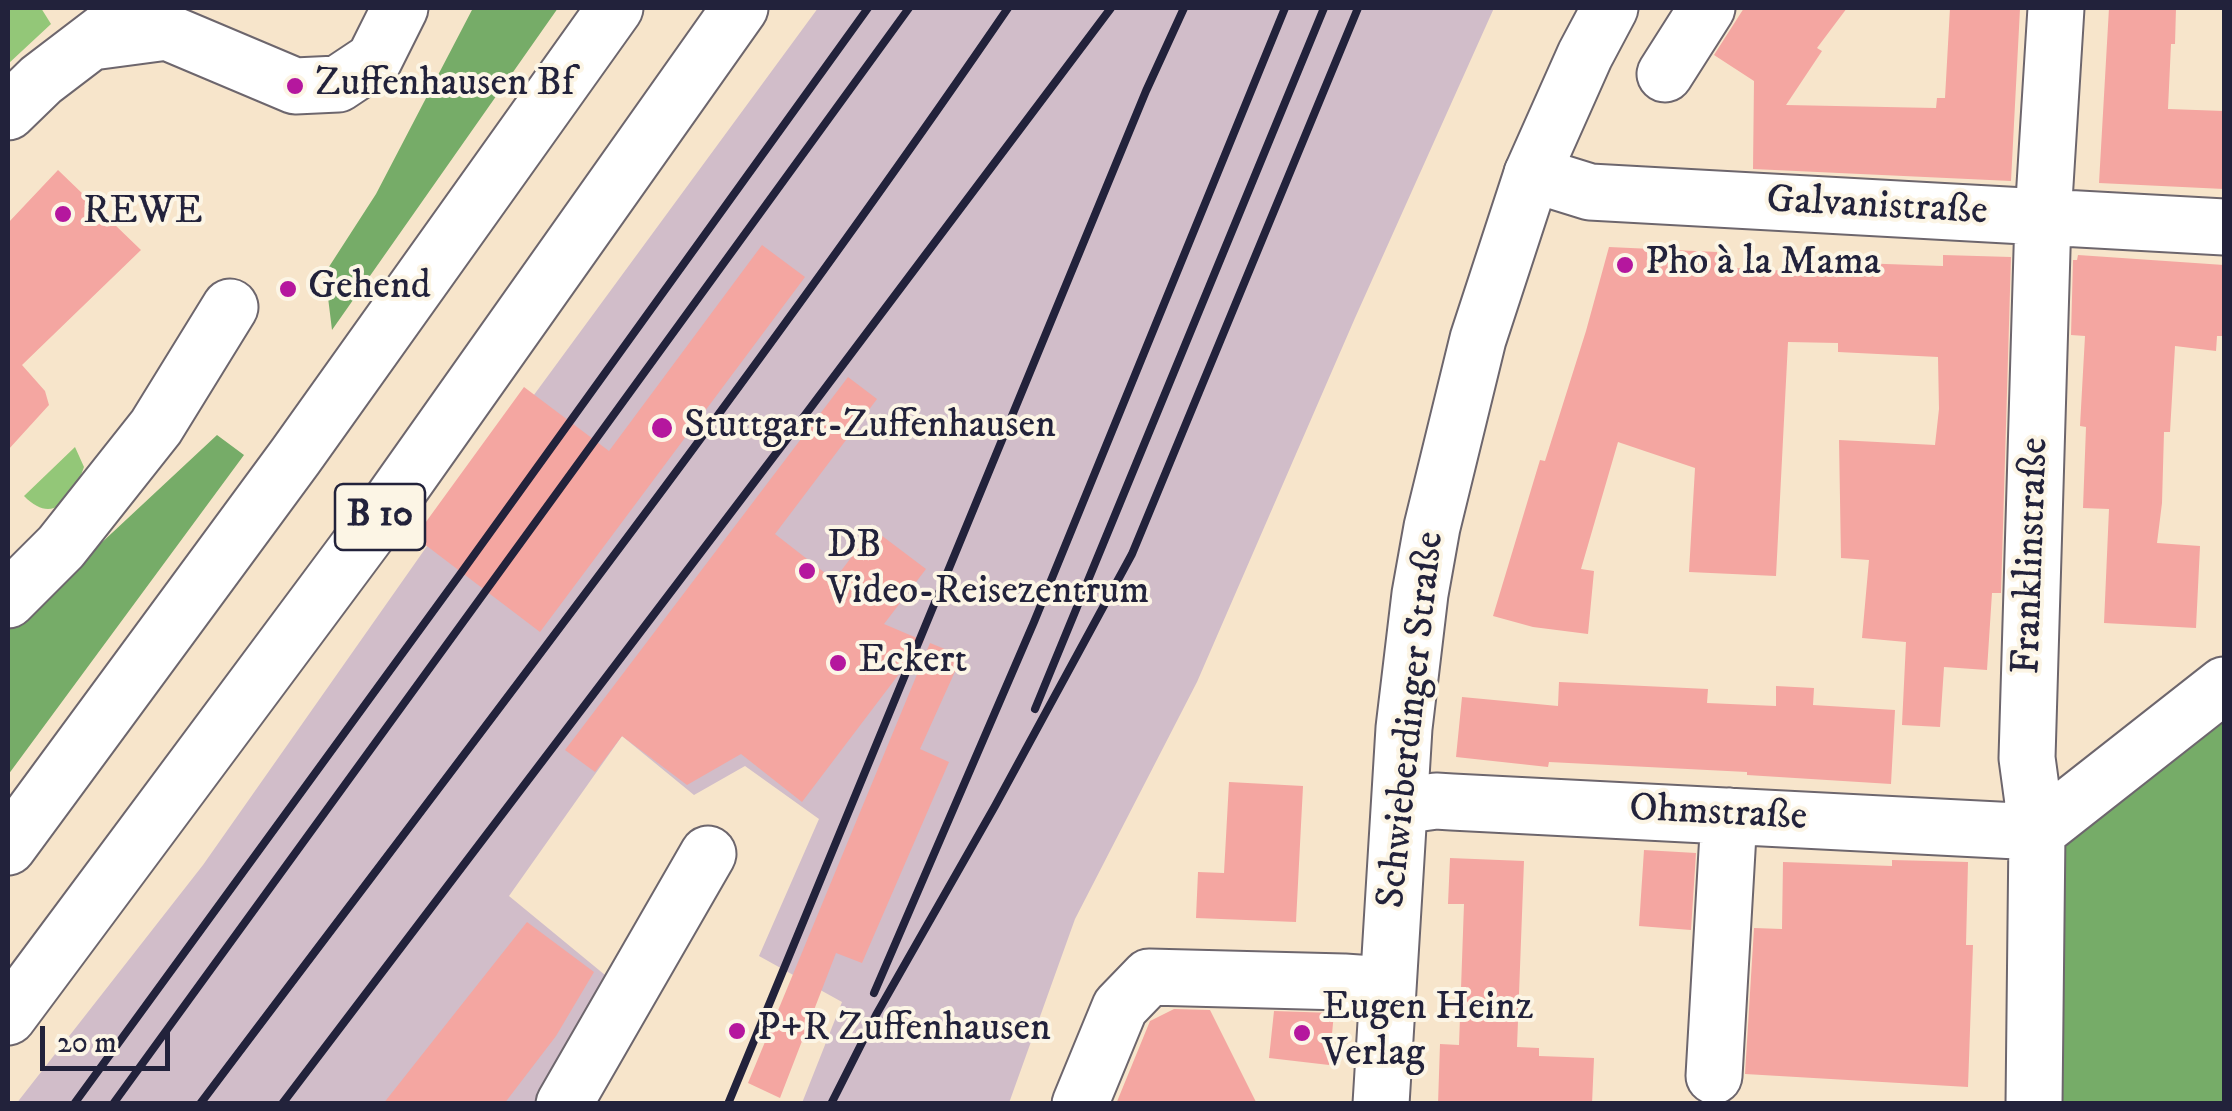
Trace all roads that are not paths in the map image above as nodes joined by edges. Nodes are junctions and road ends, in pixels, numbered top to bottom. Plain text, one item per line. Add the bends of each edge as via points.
1 (134, 8) edge
2 (400, 8) edge
3 (614, 8) edge
4 (740, 8) edge
5 (1610, 8) edge
6 (1707, 8) edge
7 (2056, 8) edge
8 (92, 42) junction
9 (1666, 74) dead end
10 (8, 112) edge
11 (1532, 174) junction
12 (2043, 216) junction
13 (2224, 226) edge
14 (230, 308) dead end
15 (8, 600) edge
16 (2224, 685) edge
17 (1400, 806) junction
18 (1729, 816) junction
19 (2036, 832) junction
20 (8, 847) edge
21 (708, 854) dead end
22 (1387, 986) junction
23 (8, 1018) edge
24 (1714, 1076) dead end
25 (564, 1104) edge
26 (1080, 1104) edge
27 (1380, 1104) edge
28 (2034, 1104) edge

1 - 8 main road
2 - 8 main road via 374,60 338,84 295,86 168,32
3 - 20 main road, B 10
4 - 23 main road, B 10 via 382,512
5 - 11 main road, Schwieberdinger Straße
6 - 9 main road
7 - 12 main road, Franklinstraße
8 - 10 main road
11 - 12 main road, Galvanistraße via 1590,192
11 - 17 main road, Schwieberdinger Straße via 1478,339 1432,527
12 - 13 main road, Galvanistraße
12 - 19 main road, Franklinstraße via 2027,758
14 - 15 main road via 156,427 61,547
16 - 19 main road
17 - 18 main road, Ohmstraße via 1436,801
17 - 22 main road, Schwieberdinger Straße
18 - 19 main road, Ohmstraße
18 - 24 main road
19 - 28 main road, Franklinstraße
21 - 25 main road
22 - 26 main road via 1149,977 1120,1008
22 - 27 main road, Schwieberdinger Straße

